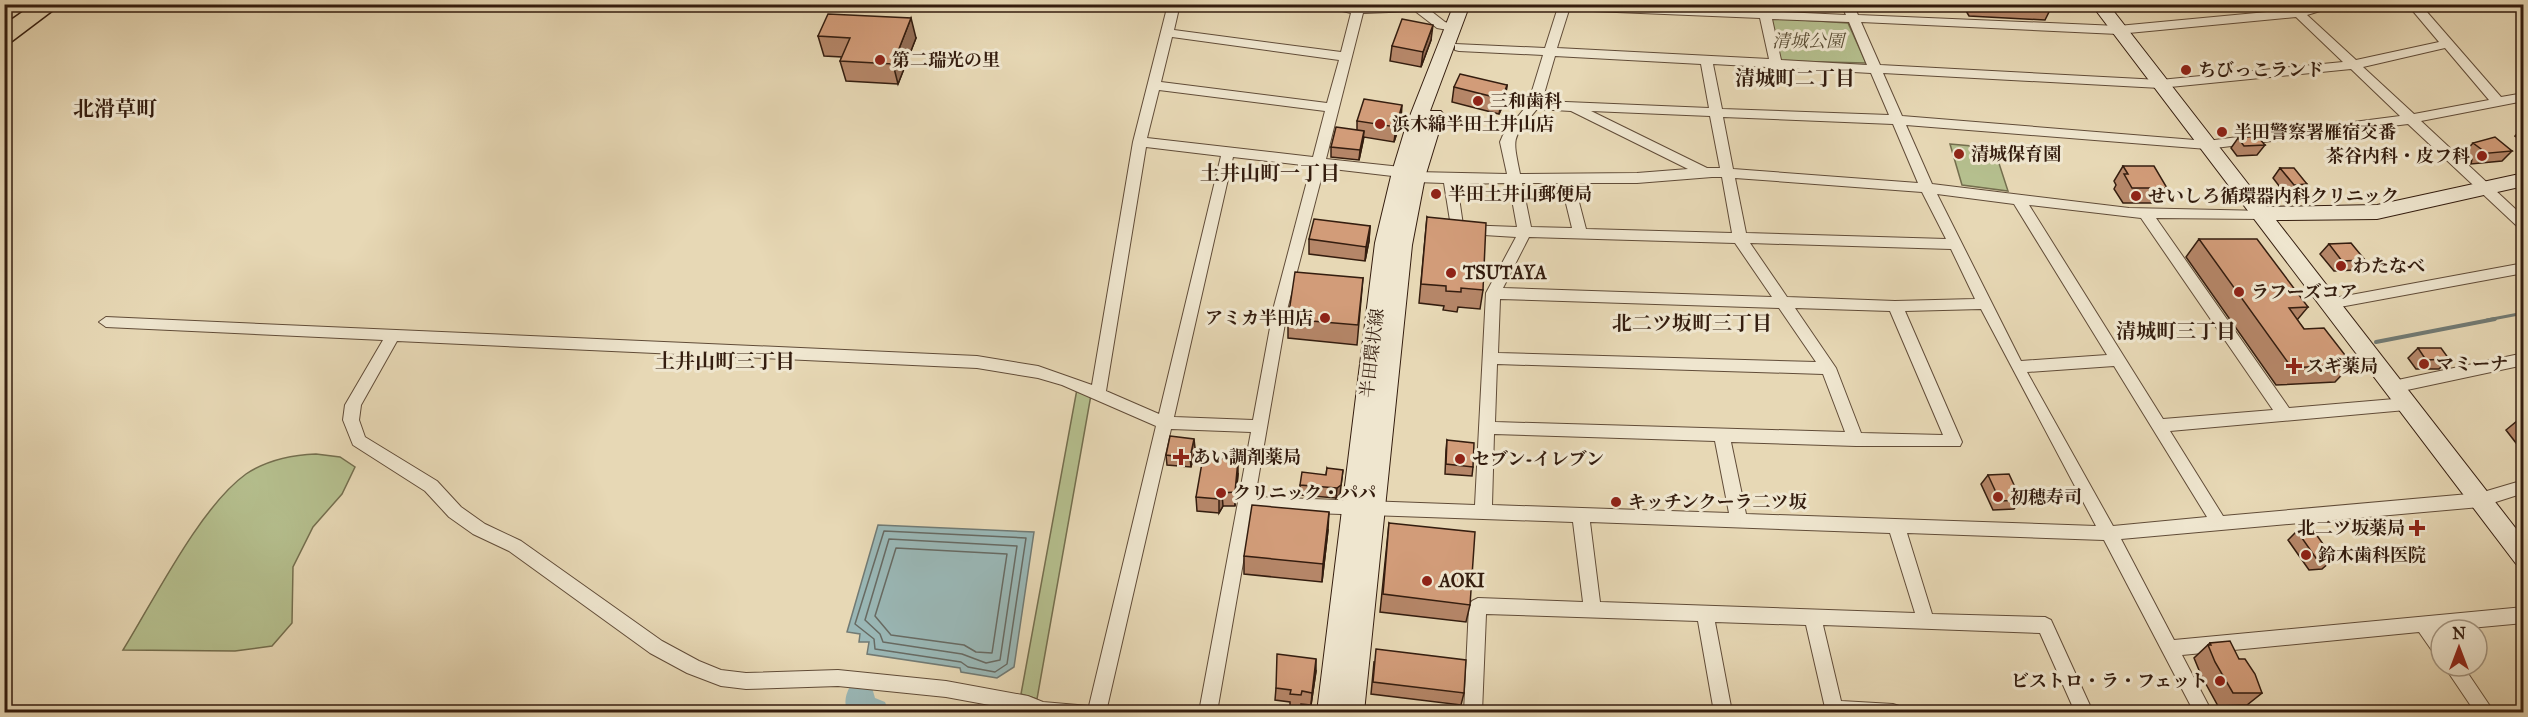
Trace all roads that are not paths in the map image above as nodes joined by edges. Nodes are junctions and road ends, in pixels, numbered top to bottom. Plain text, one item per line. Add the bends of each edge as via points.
1 (24, 4) edge
2 (40, 4) edge
3 (50, 4) edge
4 (1174, 4) edge
5 (1318, 4) edge
6 (1462, 4) edge
7 (1474, 4) edge
8 (2099, 4) edge
9 (2337, 4) edge
10 (2414, 4) edge
11 (2523, 4) edge
12 (1565, 5) edge
13 (1414, 6) edge
14 (2294, 9) edge
15 (1359, 10) junction
16 (1850, 12) edge
17 (1764, 15) junction
18 (4, 19) edge
19 (2523, 22) edge
20 (4, 30) edge
21 (2118, 30) junction
22 (1167, 33) junction
23 (4, 36) edge
24 (1456, 37) junction
25 (2447, 44) junction
26 (1550, 52) junction
27 (1346, 57) junction
28 (1706, 60) junction
29 (1776, 63) junction
30 (2352, 64) junction
31 (1875, 69) junction
32 (1154, 84) junction
33 (2160, 84) junction
34 (2523, 97) edge
35 (2498, 102) junction
36 (1534, 105) junction
37 (1571, 107) junction
38 (1334, 108) junction
39 (1716, 111) junction
40 (2410, 119) junction
41 (1898, 120) junction
42 (1140, 142) junction
43 (2206, 145) junction
44 (1228, 152) junction
45 (1320, 163) junction
46 (1704, 172) junction
47 (1409, 174) junction
48 (1728, 174) junction
49 (1566, 178) junction
50 (1450, 179) junction
51 (1516, 179) junction
52 (2523, 179) edge
53 (1927, 188) junction
54 (2485, 189) junction
55 (2019, 200) junction
56 (2145, 213) junction
57 (2261, 214) junction
58 (2523, 225) edge
59 (1525, 232) junction
60 (1580, 234) junction
61 (1740, 239) junction
62 (1955, 244) junction
63 (2523, 268) edge
64 (1493, 293) junction
65 (1784, 302) junction
66 (1985, 304) junction
67 (2329, 304) junction
68 (1895, 306) junction
69 (106, 321) dead end
70 (394, 334) junction
71 (1489, 358) junction
72 (2523, 359) edge
73 (2118, 360) junction
74 (2016, 367) junction
75 (1828, 368) junction
76 (2393, 387) junction
77 (1098, 393) junction
78 (2406, 404) junction
79 (2284, 414) junction
80 (1165, 423) junction
81 (1259, 426) junction
82 (2159, 426) junction
83 (1487, 428) junction
84 (1722, 436) junction
85 (1856, 440) junction
86 (2523, 486) edge
87 (2480, 500) junction
88 (1246, 504) junction
89 (1364, 508) junction
90 (1483, 513) junction
91 (1581, 516) junction
92 (1739, 521) junction
93 (2219, 523) junction
94 (1897, 527) junction
95 (2109, 533) junction
96 (2523, 557) edge
97 (1592, 609) junction
98 (1705, 614) junction
99 (2523, 615) edge
100 (1813, 618) junction
101 (1926, 622) junction
102 (2424, 625) junction
103 (2429, 632) edge
104 (2170, 648) junction
105 (2461, 678) edge
106 (1042, 711) edge
107 (1835, 711) edge
108 (1084, 712) edge
109 (1097, 712) edge
110 (1208, 712) edge
111 (1330, 712) edge
112 (1351, 712) edge
113 (1473, 712) edge
114 (1723, 712) edge
115 (1893, 712) edge
116 (2084, 712) edge
117 (2203, 712) edge
118 (2485, 712) edge

1 - 18 highway
2 - 20 highway
3 - 23 highway
4 - 22 street
5 - 15 street
6 - 24 main road, 半田環状線
7 - 24 main road, 半田環状線
8 - 21 main road
9 - 14 street
10 - 25 street
11 - 19 street
12 - 17 street
12 - 26 street
13 - 15 street
13 - 24 street
14 - 21 street
14 - 30 street
15 - 27 street
16 - 17 street
16 - 21 street
16 - 31 street
17 - 29 street
21 - 33 main road
22 - 27 street
22 - 32 street
24 - 26 street
24 - 47 main road, 半田環状線
25 - 30 street
25 - 35 street
26 - 28 street
26 - 36 street
27 - 38 street
28 - 29 street
28 - 39 street
29 - 31 street
30 - 33 street
30 - 40 street
31 - 33 street
31 - 41 street
32 - 38 street
32 - 42 street
33 - 43 main road
34 - 35 street
35 - 40 street
36 - 37 street
36 - 51 street via 1507,142
37 - 39 street
37 - 46 street
38 - 45 street
39 - 41 street
39 - 48 street
40 - 43 street
40 - 54 street
41 - 43 street
41 - 53 street
42 - 44 street
42 - 77 street
43 - 57 main road
44 - 45 street
44 - 80 street
45 - 47 street
45 - 81 street via 1281,306
46 - 48 street
46 - 49 street via 1637,178
47 - 50 street
47 - 89 main road, 半田環状線
48 - 53 street
48 - 61 street
49 - 51 street
49 - 60 street
50 - 51 street
50 - 59 street via 1457,230
51 - 59 street
52 - 54 main road
53 - 55 street
53 - 62 street
54 - 57 main road via 2377,212
54 - 58 street
55 - 56 street
55 - 73 street
56 - 57 street
56 - 79 street
57 - 67 main road
59 - 60 street
59 - 64 street
60 - 61 street
61 - 62 street
61 - 65 street
62 - 66 street
63 - 67 street
64 - 65 street
64 - 71 street
65 - 68 street
65 - 75 street
66 - 68 street
66 - 74 street
67 - 76 main road
68 - 85 street via 1954,442
69 - 70 street
70 - 77 street via 943,359 1038,372
70 - 106 street via 353,405 351,420 359,441 430,486 455,512 479,529 515,546 656,647 693,668 721,678 849,679 946,689 1028,704
71 - 75 street
71 - 83 street
72 - 76 street
73 - 74 street
73 - 82 street
74 - 95 street
75 - 85 street
76 - 78 main road
77 - 80 street
78 - 79 street
78 - 87 main road
79 - 82 street
80 - 81 street
80 - 109 street
81 - 88 street
82 - 93 street
83 - 84 street
83 - 90 street
84 - 85 street
84 - 92 street
86 - 87 street
87 - 93 street
87 - 96 main road
88 - 89 street
88 - 110 street
89 - 90 street
89 - 111 main road, 半田環状線
89 - 112 main road, 半田環状線
90 - 91 street
91 - 92 street
91 - 97 street
92 - 94 street
93 - 95 street
94 - 95 street
94 - 101 street
95 - 104 street
97 - 98 street
97 - 113 street via 1478,606
98 - 100 street
98 - 114 street
99 - 102 street
100 - 101 street
100 - 107 street
101 - 116 street via 2045,625
102 - 103 street
102 - 104 street
104 - 117 street
105 - 118 street
106 - 108 street
107 - 115 street

